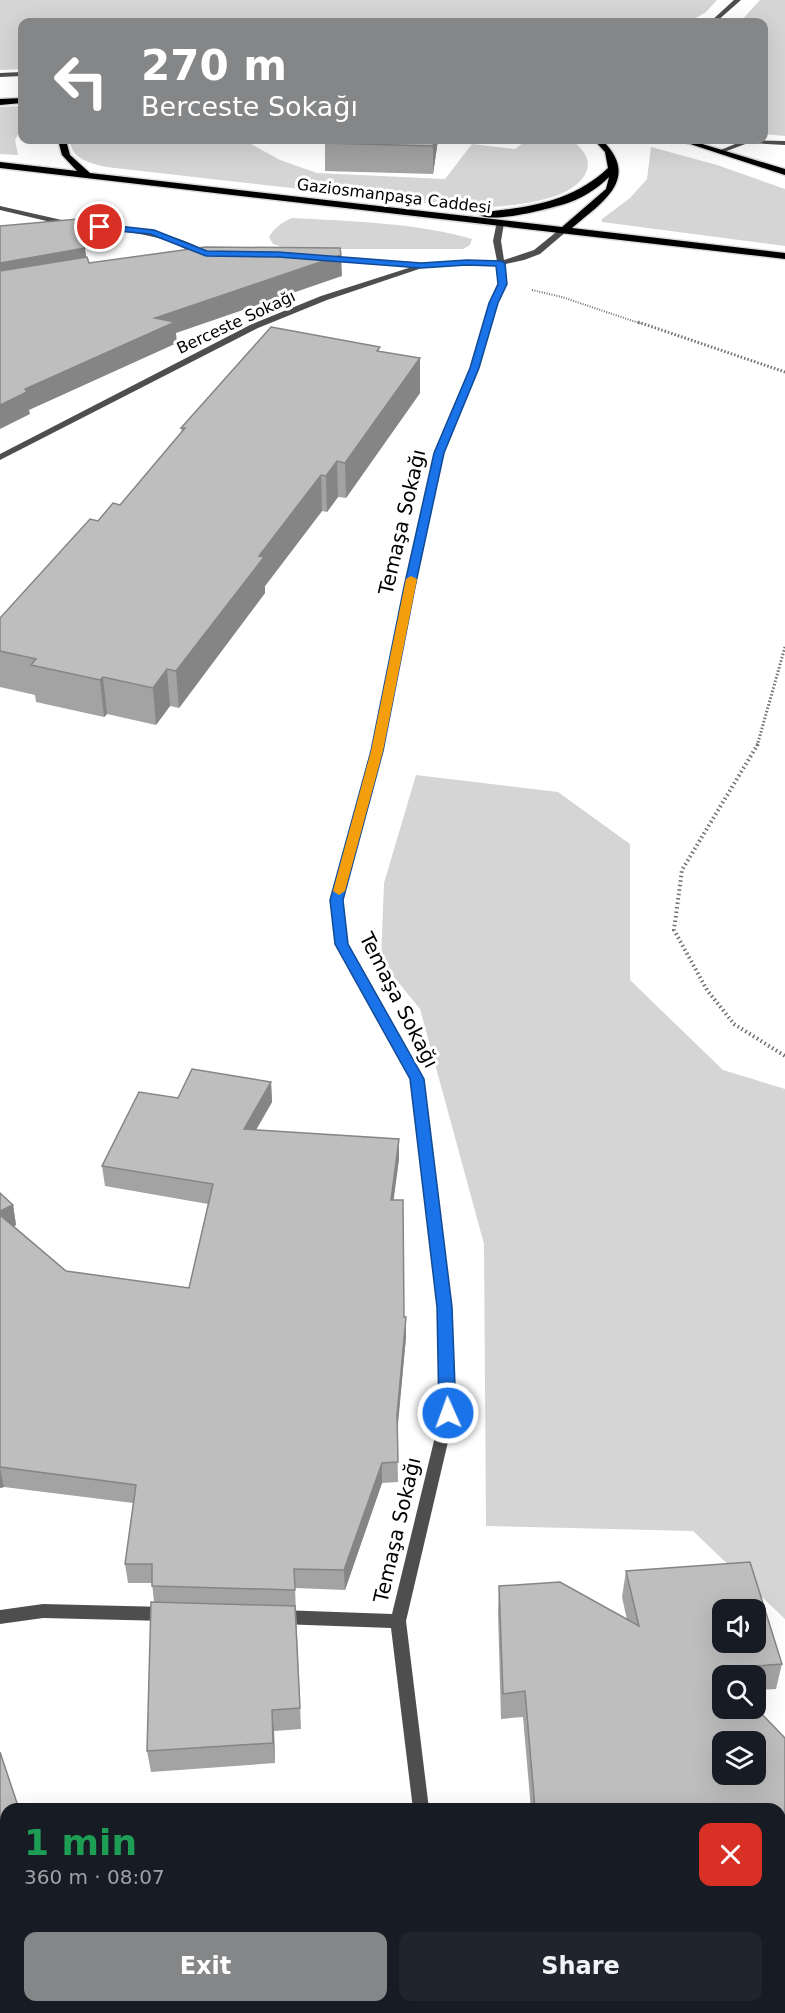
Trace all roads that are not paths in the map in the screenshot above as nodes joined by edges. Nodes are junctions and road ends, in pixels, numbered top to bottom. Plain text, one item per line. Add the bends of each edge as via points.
1 (738, 0) edge
2 (718, 18) edge
3 (18, 74) edge
4 (0, 75) edge
5 (18, 101) edge
6 (0, 102) edge
7 (768, 142) edge
8 (785, 143) edge
9 (62, 144) edge
10 (602, 144) edge
11 (697, 144) edge
12 (740, 144) edge
13 (722, 151) junction
14 (0, 165) edge
15 (613, 169) junction
16 (785, 172) edge
17 (86, 174) junction
18 (0, 208) edge
19 (437, 216) junction
20 (500, 223) junction
21 (35, 226) edge
22 (79, 226) junction
23 (563, 231) junction
24 (206, 254) junction
25 (216, 254) edge
26 (785, 256) edge
27 (184, 257) edge
28 (314, 257) edge
29 (501, 263) junction
30 (421, 266) junction
31 (0, 457) edge
32 (185, 1615) edge
33 (0, 1617) edge
34 (268, 1617) edge
35 (398, 1621) junction
36 (420, 1803) edge

1 - 2 street
3 - 4 street
5 - 6 main road
7 - 8 street
9 - 17 main road via 68,159
10 - 15 main road via 609,151
11 - 13 main road
12 - 13 street
13 - 16 main road
14 - 17 main road, Gaziosmanpaşa Caddesi
15 - 19 main road via 596,187 550,206
15 - 23 main road via 610,190
17 - 19 main road, Gaziosmanpaşa Caddesi
18 - 22 street
19 - 20 main road, Gaziosmanpaşa Caddesi
20 - 23 main road, Gaziosmanpaşa Caddesi
20 - 29 street, Temaşa Sokağı via 497,241
21 - 22 street
22 - 24 street via 151,232
23 - 26 main road, Gaziosmanpaşa Caddesi
23 - 29 street, Berceste Sokağı via 537,252
24 - 25 street
24 - 27 street
28 - 30 street
29 - 30 street, Berceste Sokağı
29 - 35 street, Temaşa Sokağı via 502,284 475,368 439,453 377,751 337,900 342,944 417,1079 445,1307 448,1413
30 - 31 street, Berceste Sokağı via 255,326
32 - 33 street via 43,1611
34 - 35 street
35 - 36 street, Temaşa Sokağı

